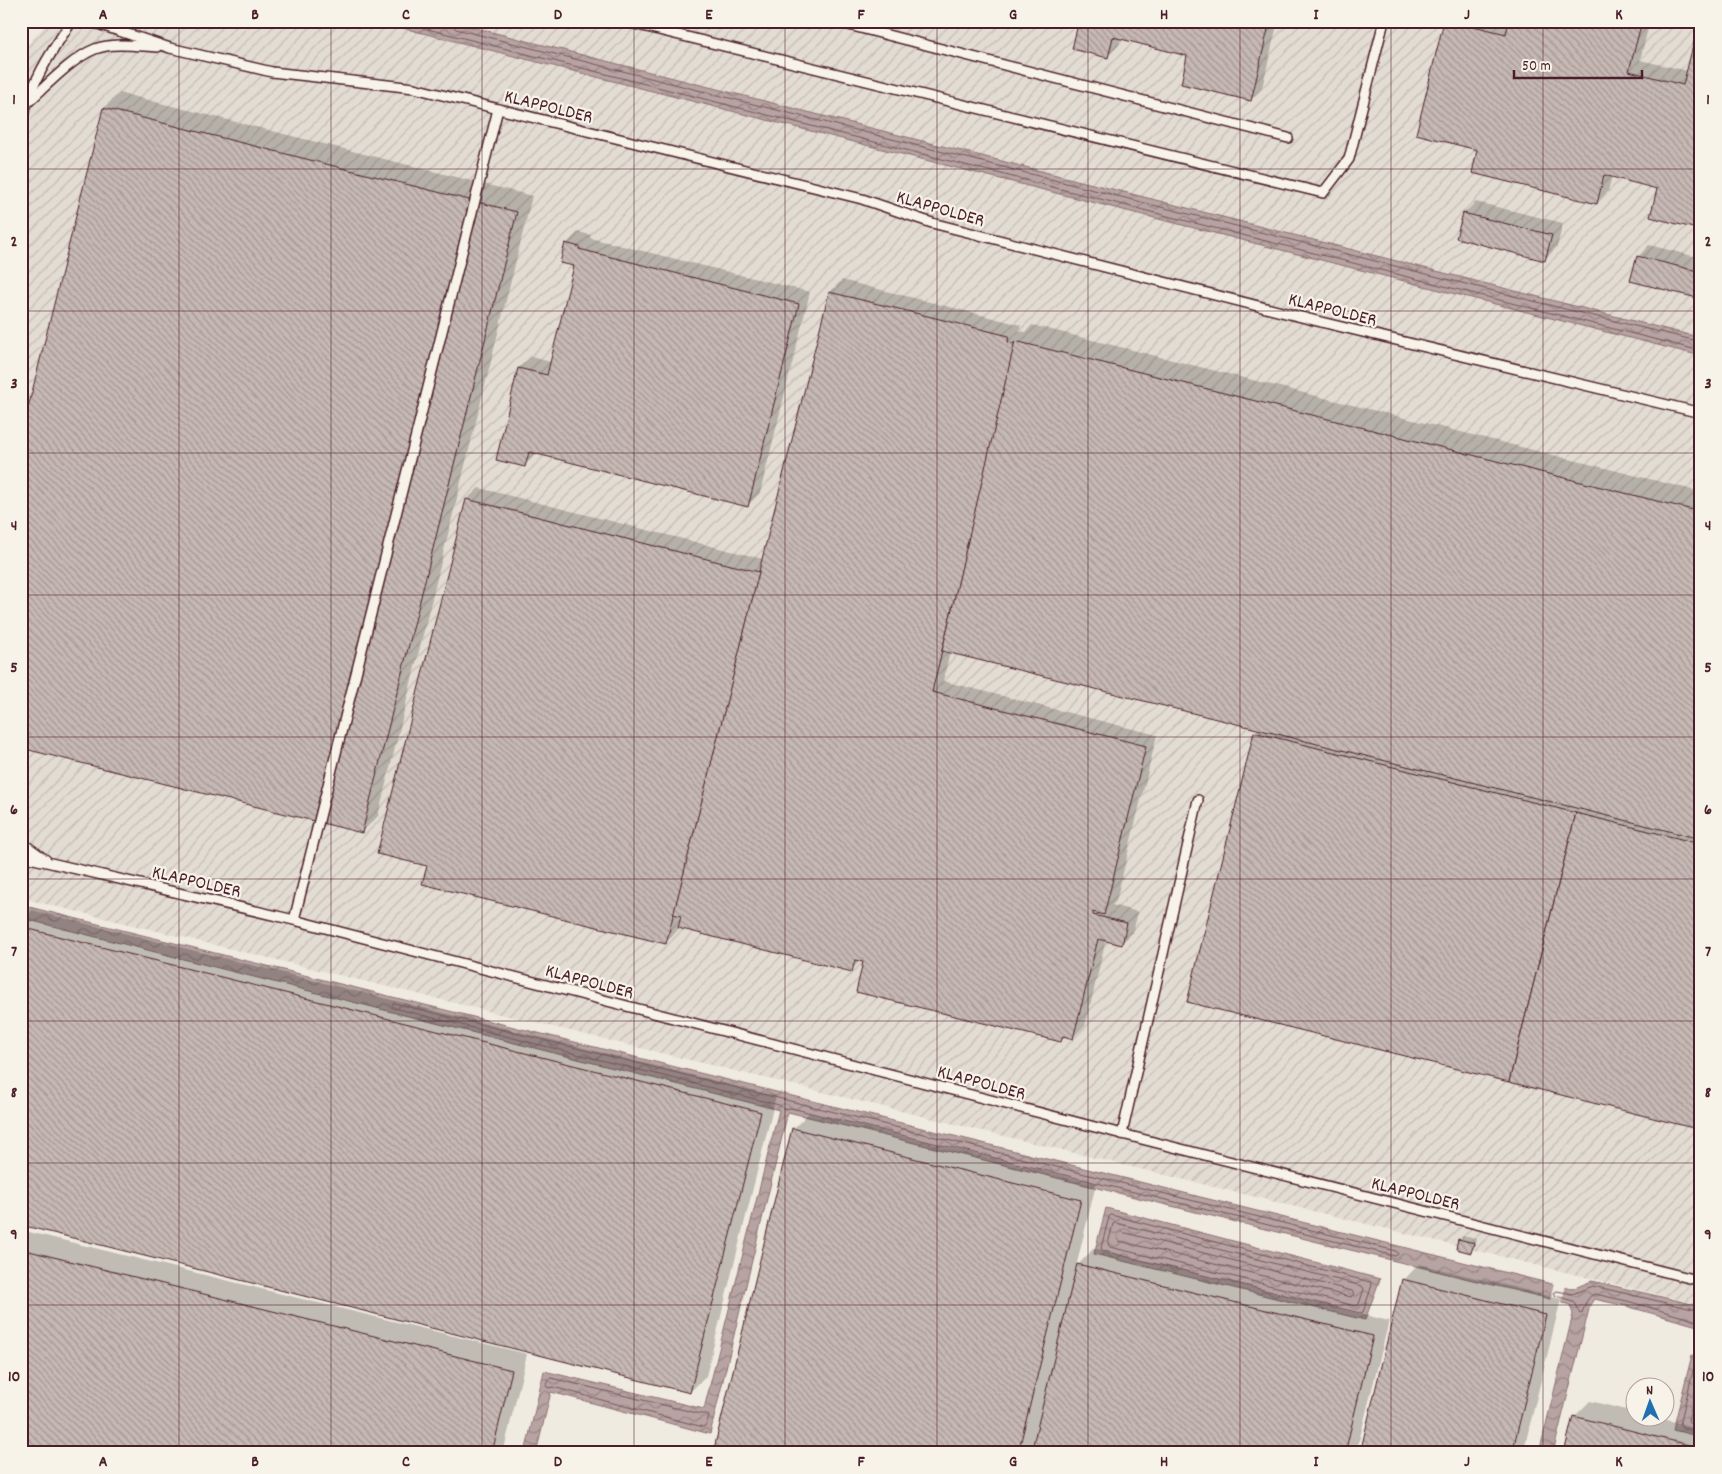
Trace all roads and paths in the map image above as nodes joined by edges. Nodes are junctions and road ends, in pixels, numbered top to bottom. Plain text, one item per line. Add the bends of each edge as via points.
1 (72, 21) edge
2 (89, 21) edge
3 (622, 21) edge
4 (833, 21) edge
5 (1384, 21) edge
6 (170, 48) junction
7 (25, 106) junction
8 (498, 109) junction
9 (21, 124) edge
10 (1288, 138) dead end
11 (1701, 413) edge
12 (1198, 800) dead end
13 (21, 842) edge
14 (21, 856) edge
15 (48, 862) junction
16 (294, 920) junction
17 (1122, 1134) junction
18 (1701, 1281) edge

1 - 7 lane via 49,54
2 - 6 lane, KLAPPOLDER
3 - 5 lane via 1323,193 1349,159
4 - 10 lane
6 - 7 lane, KLAPPOLDER via 118,45 94,49 75,61
6 - 8 lane, KLAPPOLDER via 272,72 414,88
7 - 9 lane
8 - 11 lane, KLAPPOLDER via 862,199 932,223 1321,322
8 - 16 lane
12 - 17 lane
13 - 15 lane, KLAPPOLDER
14 - 15 lane, KLAPPOLDER
15 - 16 lane, KLAPPOLDER
16 - 17 lane, KLAPPOLDER
17 - 18 lane, KLAPPOLDER

